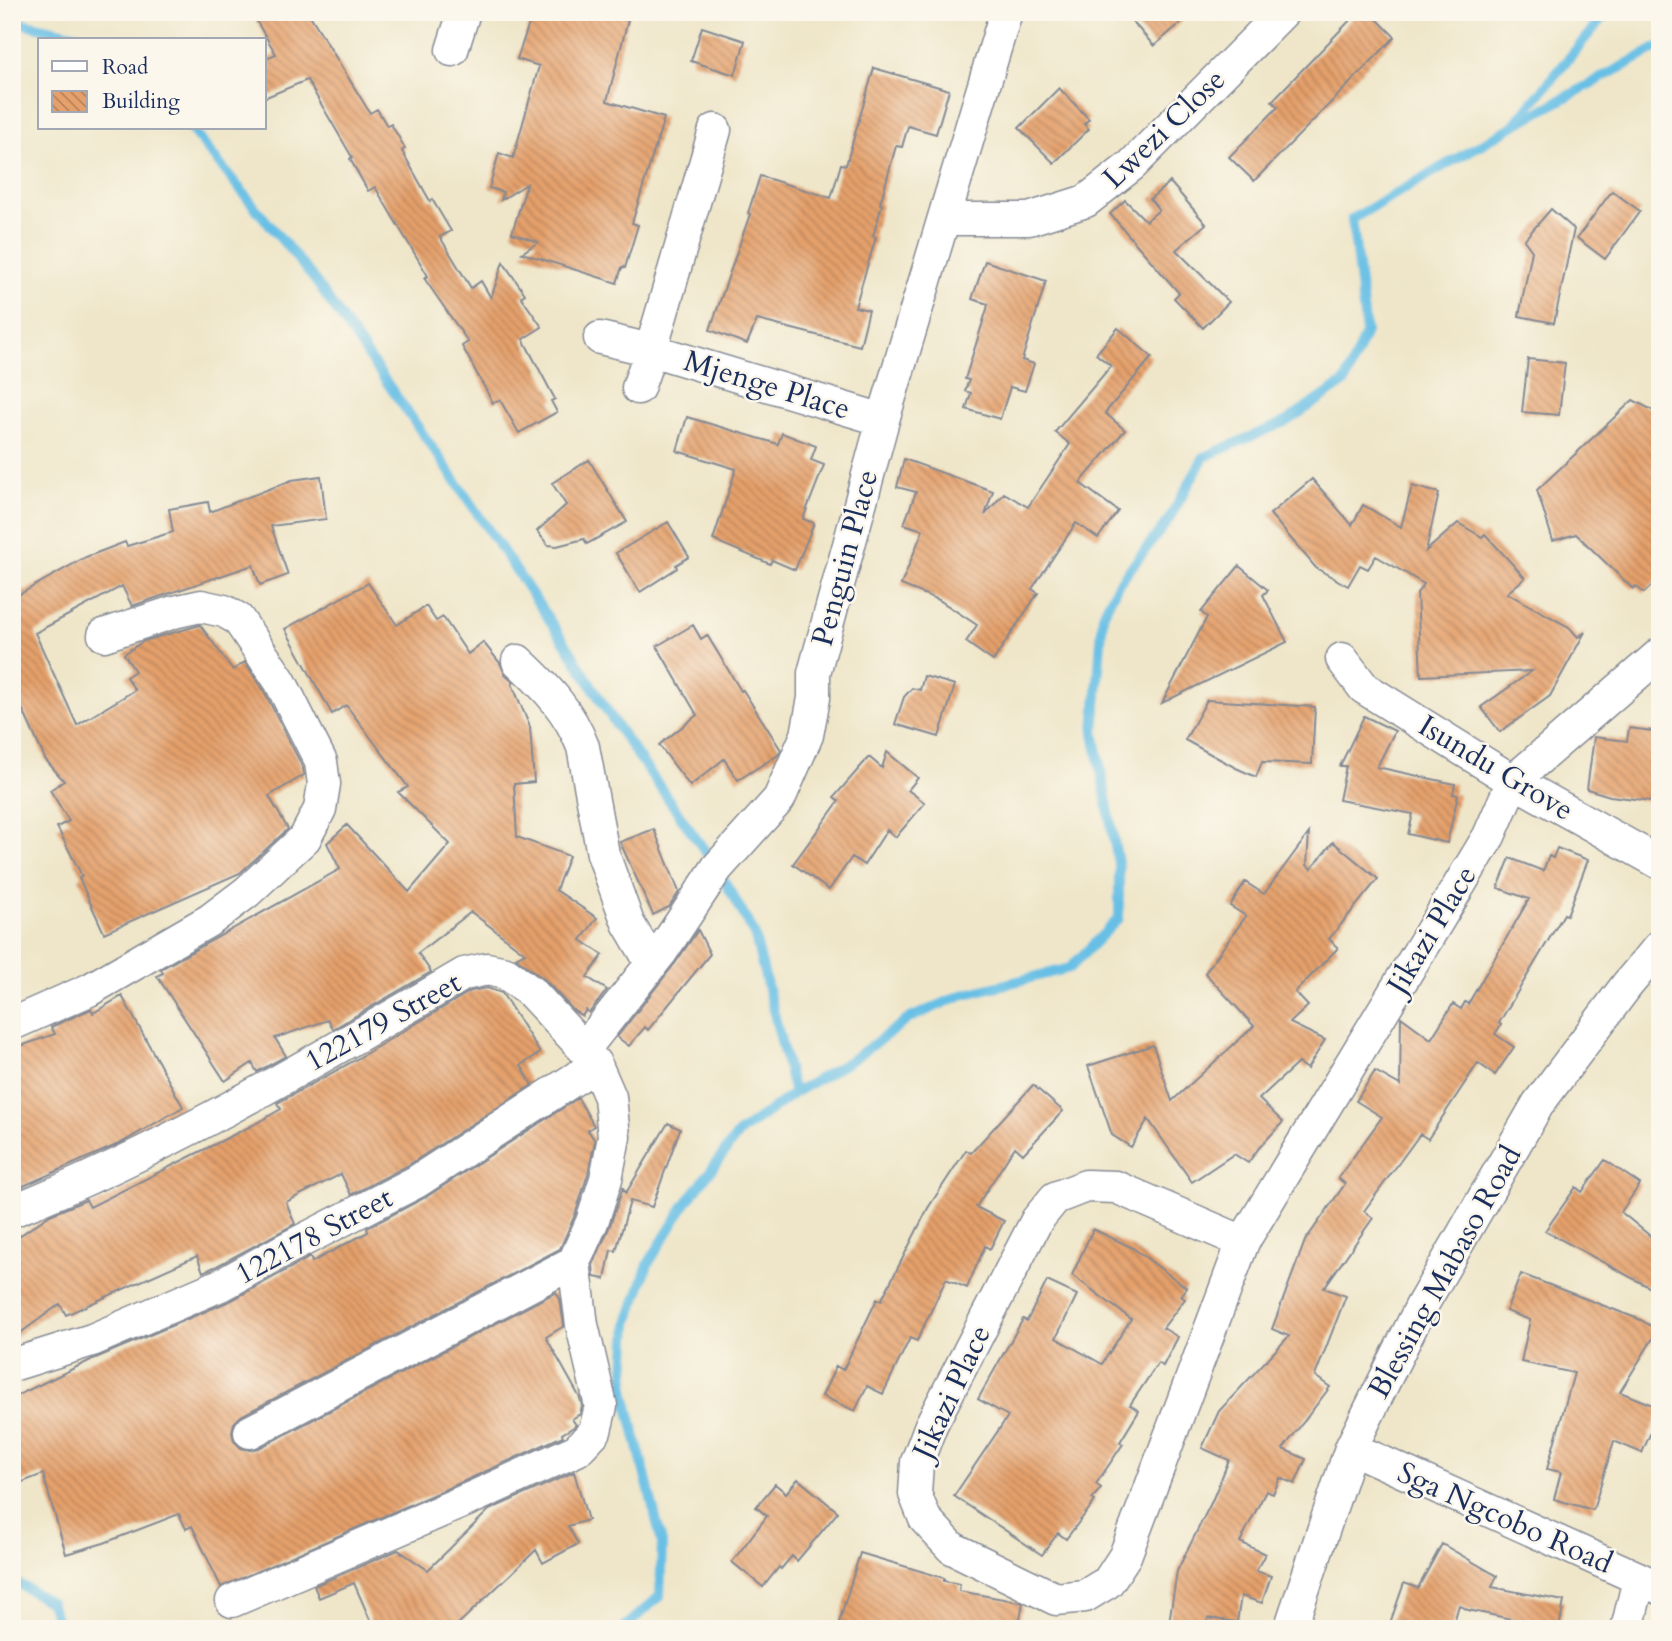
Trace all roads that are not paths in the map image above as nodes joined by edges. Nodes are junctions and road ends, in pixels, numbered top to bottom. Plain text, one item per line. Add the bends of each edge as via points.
1 (464, 12) edge
2 (1006, 12) edge
3 (1283, 12) edge
4 (452, 50) dead end
5 (715, 130) dead end
6 (945, 219) junction
7 (600, 338) dead end
8 (651, 350) junction
9 (638, 388) dead end
10 (883, 420) junction
11 (104, 635) dead end
12 (1660, 654) edge
13 (1342, 659) dead end
14 (518, 661) dead end
15 (1513, 781) junction
16 (1660, 863) edge
17 (1660, 946) edge
18 (652, 964) junction
19 (12, 1024) edge
20 (590, 1057) junction
21 (12, 1211) edge
22 (1243, 1242) junction
23 (574, 1262) junction
24 (12, 1365) edge
25 (250, 1432) dead end
26 (1351, 1448) junction
27 (1649, 1583) edge
28 (232, 1601) dead end
29 (1290, 1629) edge
30 (1627, 1629) edge

1 - 4 street
2 - 6 street, Penguin Place
3 - 6 street, Lwezi Close via 1132,165 1086,201 1029,219
5 - 8 street, Mjenge Place
6 - 10 street, Penguin Place
7 - 8 street, Mjenge Place
8 - 9 street, Mjenge Place
8 - 10 street, Mjenge Place
10 - 18 street, Penguin Place via 814,673 814,698 802,747 779,799 717,867
11 - 19 street via 201,606 238,619 279,681 321,762 320,809 305,838 210,920 89,990
12 - 15 street, Jikazi Place
13 - 15 street, Isundu Grove via 1364,688
14 - 18 street via 560,703 579,736 603,854 628,923
15 - 16 street, Isundu Grove
15 - 22 street, Jikazi Place via 1489,836
17 - 26 street, Blessing Mabaso Road via 1538,1104 1421,1307
18 - 20 street, Penguin Place
20 - 21 street, 122179 Street via 533,994 506,973 464,974 225,1111 61,1192
20 - 23 street, 122179 Street via 610,1097 614,1137 606,1180
20 - 24 street, 122178 Street via 416,1182 225,1283 92,1340
22 - 22 street, Jikazi Place via 1116,1187 1086,1186 1055,1198 1037,1220 917,1462 915,1493 925,1519 952,1548 1056,1599 1085,1596 1108,1582 1125,1556
23 - 25 street
23 - 28 street via 582,1325 601,1406 595,1431 577,1450
26 - 27 street, Sga Ngcobo Road
26 - 29 street, Blessing Mabaso Road
27 - 30 street

